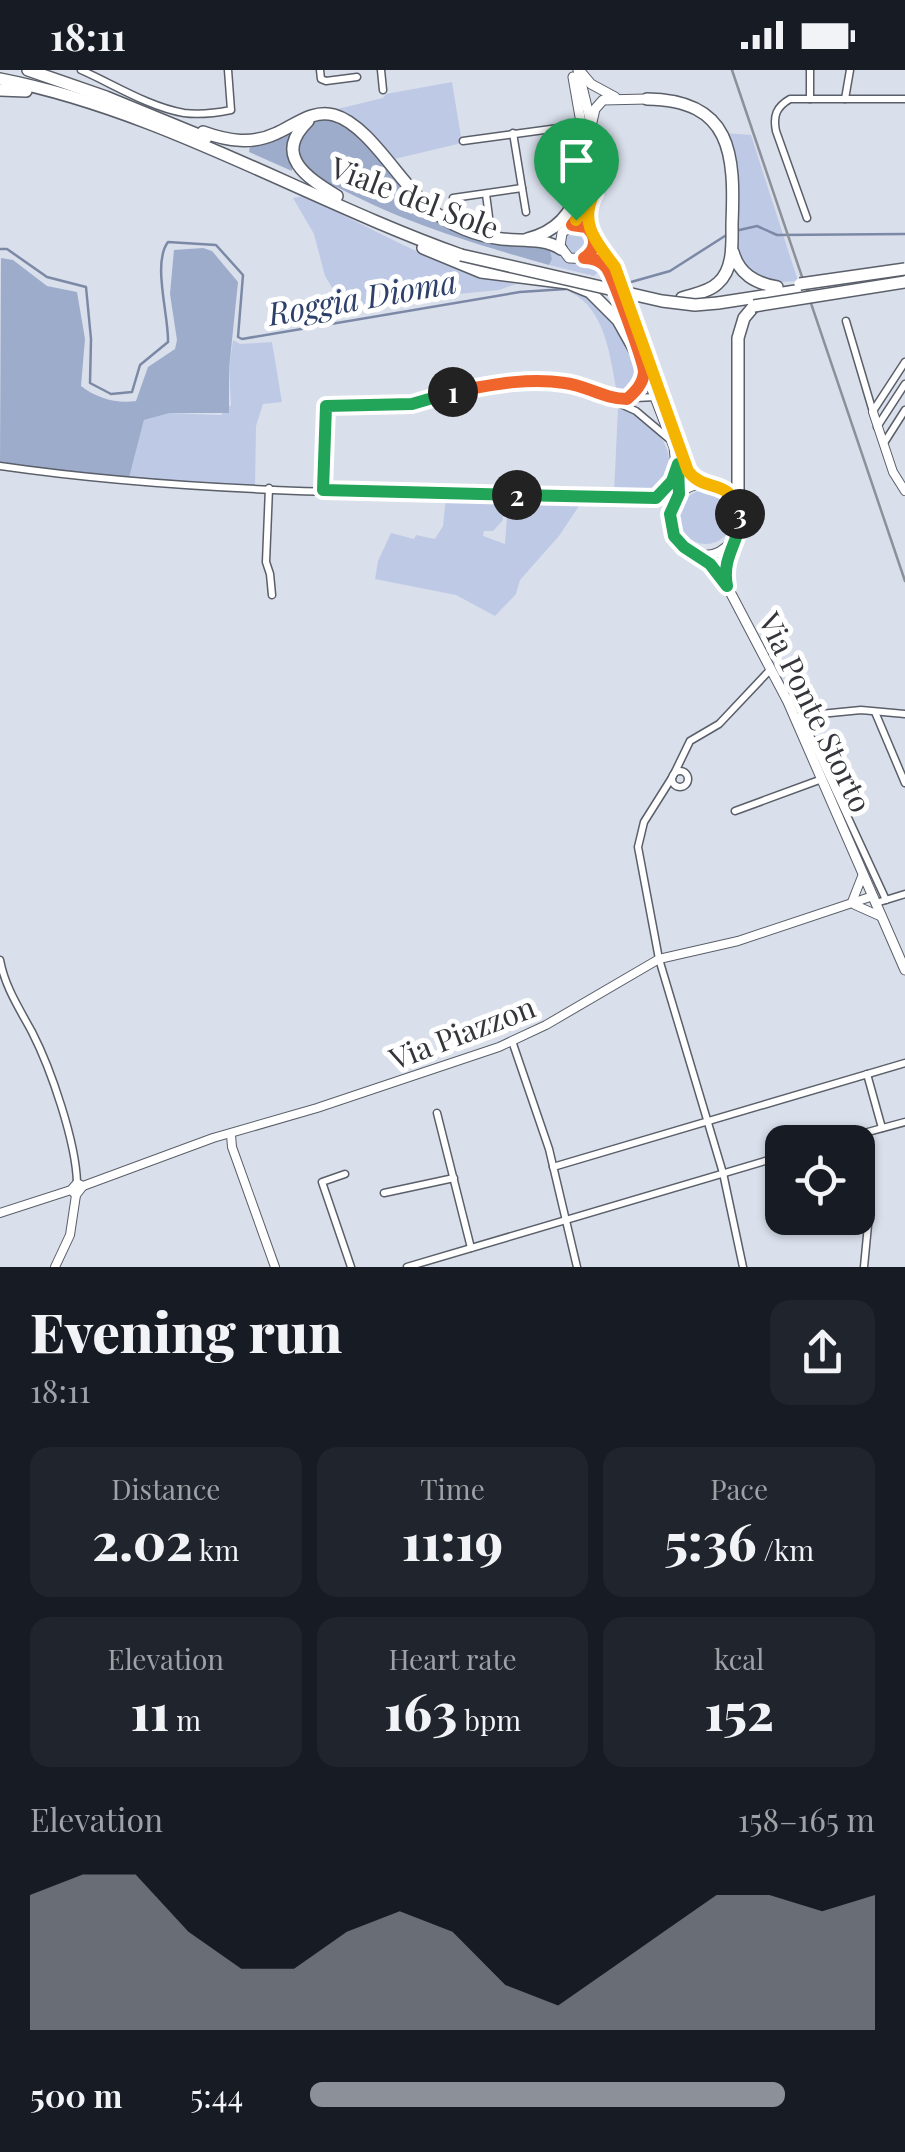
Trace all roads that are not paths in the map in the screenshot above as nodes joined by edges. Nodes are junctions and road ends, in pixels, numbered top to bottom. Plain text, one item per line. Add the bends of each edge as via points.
1 (29, 70) edge
2 (81, 70) edge
3 (228, 70) edge
4 (320, 70) edge
5 (381, 70) edge
6 (576, 70) edge
7 (810, 70) edge
8 (850, 70) edge
9 (0, 77) edge
10 (356, 77) dead end
11 (0, 90) edge
12 (383, 90) dead end
13 (106, 97) junction
14 (618, 98) junction
15 (647, 99) joint
16 (810, 99) junction
17 (846, 99) junction
18 (905, 99) edge
19 (114, 110) junction
20 (316, 114) junction
21 (175, 123) junction
22 (587, 127) junction
23 (513, 133) junction
24 (463, 141) dead end
25 (584, 170) junction
26 (601, 171) junction
27 (580, 187) junction
28 (522, 188) junction
29 (486, 194) junction
30 (594, 194) junction
31 (337, 196) junction
32 (453, 198) dead end
33 (526, 212) dead end
34 (362, 215) junction
35 (489, 217) dead end
36 (807, 218) dead end
37 (567, 229) junction
38 (589, 229) junction
39 (732, 238) junction
40 (523, 239) junction
41 (594, 241) junction
42 (561, 250) junction
43 (462, 251) junction
44 (584, 258) junction
45 (905, 276) edge
46 (618, 286) junction
47 (777, 287) junction
48 (718, 295) junction
49 (846, 321) dead end
50 (905, 362) edge
51 (643, 365) junction
52 (905, 384) edge
53 (608, 398) junction
54 (627, 399) junction
55 (660, 399) junction
56 (905, 410) edge
57 (873, 412) junction
58 (877, 427) junction
59 (883, 444) junction
60 (674, 447) junction
61 (678, 464) junction
62 (0, 466) edge
63 (704, 482) junction
64 (269, 488) junction
65 (904, 489) edge
66 (323, 490) junction
67 (679, 494) junction
68 (738, 504) junction
69 (733, 541) junction
70 (697, 553) junction
71 (727, 586) junction
72 (272, 595) dead end
73 (770, 670) junction
74 (874, 711) junction
75 (905, 714) edge
76 (797, 715) junction
77 (686, 747) junction
78 (685, 772) junction
79 (673, 775) junction
80 (823, 779) junction
81 (905, 783) edge
82 (676, 786) junction
83 (661, 795) junction
84 (736, 812) dead end
85 (863, 874) junction
86 (905, 894) edge
87 (879, 900) junction
88 (853, 901) junction
89 (882, 916) junction
90 (659, 959) junction
91 (0, 960) edge
92 (905, 970) edge
93 (512, 1041) junction
94 (902, 1064) edge
95 (867, 1074) junction
96 (437, 1113) dead end
97 (708, 1120) junction
98 (905, 1122) edge
99 (882, 1128) junction
100 (875, 1130) edge
101 (232, 1135) junction
102 (214, 1138) junction
103 (232, 1147) junction
104 (765, 1161) edge
105 (553, 1167) junction
106 (345, 1174) dead end
107 (723, 1174) junction
108 (454, 1178) junction
109 (77, 1189) junction
110 (384, 1193) dead end
111 (0, 1212) edge
112 (564, 1221) junction
113 (867, 1235) edge
114 (471, 1248) junction
115 (55, 1267) edge
116 (275, 1267) edge
117 (351, 1267) edge
118 (406, 1267) edge
119 (576, 1267) edge
120 (743, 1267) edge
121 (864, 1267) edge

1 - 13 highway
2 - 3 street via 183,113 209,114 232,110
4 - 10 street via 326,82
5 - 12 street
6 - 14 main road
6 - 22 main road
7 - 16 street
8 - 17 street
9 - 13 highway
9 - 19 highway
11 - 19 highway
13 - 21 highway, Viale del Sole
14 - 15 main road
14 - 22 main road via 597,105
15 - 39 highway via 689,104 728,143 734,166
16 - 17 street
16 - 36 street via 790,99 774,119
17 - 18 street
19 - 34 highway, Viale del Sole
20 - 21 highway via 274,135 230,142
20 - 31 highway via 299,130 297,166
20 - 40 highway via 356,127 423,202 458,227
21 - 31 highway, Viale del Sole
22 - 23 street
22 - 25 main road
22 - 26 main road
23 - 24 street
23 - 28 street
25 - 26 main road
25 - 27 main road
26 - 30 main road via 604,184
27 - 30 main road
27 - 37 main road via 582,209
27 - 40 highway via 562,221
28 - 29 street
28 - 33 street
29 - 32 street
29 - 35 street
30 - 38 main road
31 - 43 highway, Viale del Sole
34 - 43 highway, Viale del Sole
34 - 51 highway via 480,272 580,288 618,320
37 - 38 main road
37 - 40 highway
37 - 42 main road
38 - 41 main road
39 - 47 highway via 737,265
39 - 48 highway
40 - 42 highway
41 - 44 main road
41 - 46 main road via 614,265
42 - 44 main road
43 - 48 highway, Viale del Sole, bridge via 682,298
43 - 48 highway, Viale del Sole, bridge via 662,301 695,305
44 - 46 main road via 603,264
45 - 47 highway, bridge
45 - 48 highway, bridge
45 - 68 highway, bridge via 754,306 744,318 738,338
46 - 51 main road
46 - 55 main road
47 - 48 highway
49 - 57 street
50 - 57 street
51 - 54 street via 638,389
51 - 55 main road
52 - 58 street
53 - 54 street
53 - 60 street via 644,416
53 - 66 street via 563,382 512,381 412,404 332,404 324,412
54 - 55 street
55 - 60 main road
55 - 63 main road via 688,471
56 - 59 street
57 - 58 street
58 - 59 street
59 - 65 street
60 - 61 main road
61 - 66 street via 656,498
61 - 67 main road
62 - 64 street
63 - 67 main road
63 - 68 main road via 726,489
64 - 66 street
64 - 72 street via 266,562
67 - 70 main road via 671,528 678,542
68 - 69 main road
69 - 70 main road via 720,551
69 - 71 main road, Via Ponte Storto via 724,564
70 - 71 main road, Via Ponte Storto
71 - 73 main road, Via Ponte Storto
73 - 76 main road, Via Ponte Storto
73 - 77 street via 719,724
74 - 75 street
74 - 76 street
74 - 81 street
76 - 80 main road, Via Ponte Storto
76 - 87 street
77 - 78 street
77 - 79 street
78 - 79 street
78 - 82 street via 686,784
79 - 82 street
79 - 83 street
80 - 84 street
80 - 85 main road, Via Ponte Storto
82 - 83 street
83 - 90 street via 638,847
85 - 87 main road, Via Ponte Storto
85 - 88 street
86 - 87 street
87 - 88 street, Via Piazzon
87 - 89 main road, Via Ponte Storto
88 - 89 street
88 - 90 street, Via Piazzon
89 - 92 main road, Via Ponte Storto
90 - 93 street, Via Piazzon
90 - 97 street
91 - 109 street via 50,1075
93 - 101 street, Via Piazzon
93 - 105 street
94 - 95 street
95 - 97 street
95 - 99 street
96 - 108 street
97 - 105 street
97 - 107 street
98 - 99 street
99 - 100 street
101 - 102 street, Via Piazzon
101 - 103 street
102 - 103 street
102 - 109 street, Via Piazzon
103 - 116 street
104 - 107 street
105 - 112 street
106 - 117 street via 322,1182
107 - 112 street
107 - 120 street
108 - 110 street
108 - 114 street
109 - 111 street, Via Piazzon
109 - 115 street via 70,1235
112 - 114 street
112 - 119 street
113 - 121 street
114 - 118 street

